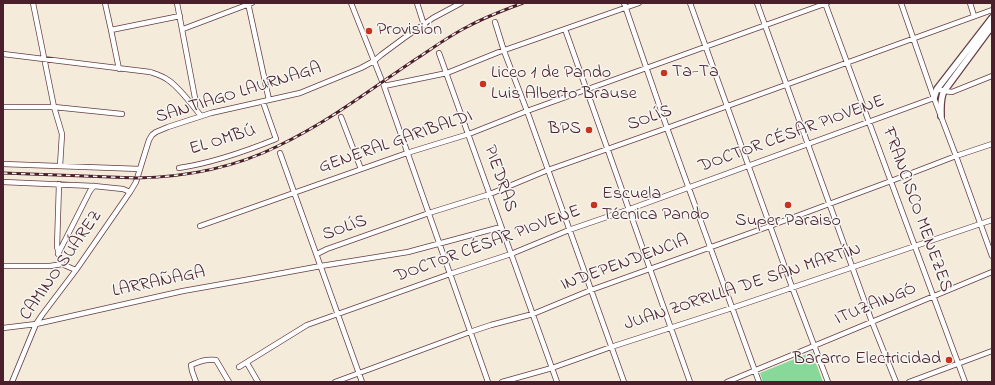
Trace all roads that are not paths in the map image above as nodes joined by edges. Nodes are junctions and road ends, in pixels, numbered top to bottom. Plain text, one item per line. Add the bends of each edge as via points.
1 (33, 3) edge
2 (105, 3) edge
3 (177, 3) edge
4 (249, 3) edge
5 (352, 3) edge
6 (417, 3) edge
7 (461, 3) edge
8 (639, 3) edge
9 (690, 3) edge
10 (757, 3) edge
11 (826, 3) edge
12 (901, 3) edge
13 (970, 3) edge
14 (624, 6) edge
15 (992, 10) edge
16 (180, 16) junction
17 (974, 16) junction
18 (992, 18) edge
19 (495, 22) dead end
20 (424, 25) junction
21 (765, 25) junction
22 (992, 26) edge
23 (183, 28) junction
24 (565, 29) junction
25 (111, 30) junction
26 (914, 38) junction
27 (705, 46) junction
28 (504, 50) junction
29 (439, 53) dead end
30 (3, 54) edge
31 (45, 59) junction
32 (374, 61) junction
33 (847, 63) junction
34 (646, 68) junction
35 (119, 69) junction
36 (447, 73) junction
37 (992, 76) edge
38 (787, 84) junction
39 (384, 86) junction
40 (586, 89) junction
41 (937, 90) junction
42 (944, 91) junction
43 (934, 98) junction
44 (269, 100) junction
45 (263, 102) junction
46 (941, 102) junction
47 (54, 106) junction
48 (727, 106) junction
49 (3, 107) edge
50 (195, 108) junction
51 (527, 111) junction
52 (122, 114) dead end
53 (201, 116) junction
54 (941, 116) junction
55 (341, 117) dead end
56 (869, 122) junction
57 (667, 128) junction
58 (468, 134) junction
59 (808, 144) junction
60 (992, 144) edge
61 (608, 149) junction
62 (280, 153) dead end
63 (407, 153) junction
64 (956, 156) junction
65 (3, 164) edge
66 (60, 166) junction
67 (748, 166) junction
68 (179, 168) dead end
69 (140, 169) junction
70 (361, 170) junction
71 (548, 170) junction
72 (891, 181) junction
73 (3, 182) edge
74 (60, 184) junction
75 (94, 186) junction
76 (689, 188) junction
77 (130, 192) junction
78 (295, 193) junction
79 (490, 194) junction
80 (830, 204) junction
81 (630, 209) junction
82 (429, 213) junction
83 (992, 220) edge
84 (980, 223) junction
85 (200, 226) dead end
86 (770, 226) junction
87 (501, 227) junction
88 (570, 230) junction
89 (439, 244) junction
90 (915, 246) junction
91 (710, 247) junction
92 (58, 254) junction
93 (317, 254) junction
94 (511, 254) junction
95 (992, 256) edge
96 (62, 264) junction
97 (3, 266) edge
98 (321, 266) junction
99 (852, 267) junction
100 (650, 269) junction
101 (76, 270) junction
102 (992, 272) edge
103 (450, 274) junction
104 (792, 287) junction
105 (591, 290) junction
106 (933, 297) junction
107 (732, 308) junction
108 (338, 314) junction
109 (533, 314) junction
110 (872, 322) junction
111 (36, 324) junction
112 (3, 328) edge
113 (671, 328) junction
114 (470, 332) junction
115 (611, 346) junction
116 (814, 346) junction
117 (992, 351) edge
118 (246, 363) junction
119 (958, 363) junction
120 (239, 367) dead end
121 (552, 368) junction
122 (755, 371) junction
123 (359, 374) junction
124 (12, 382) edge
125 (196, 382) edge
126 (229, 382) edge
127 (258, 382) edge
128 (335, 382) edge
129 (362, 382) edge
130 (488, 382) edge
131 (502, 382) edge
132 (557, 382) edge
133 (624, 382) edge
134 (690, 382) edge
135 (727, 382) edge
136 (759, 382) edge
137 (828, 382) edge
138 (896, 382) edge
139 (909, 382) edge
140 (965, 382) edge

1 - 31 street
2 - 25 street
3 - 16 street
4 - 23 street
4 - 44 street
5 - 32 street
6 - 20 street
7 - 20 street, SANTIAGO LAURNAGA
8 - 14 street
9 - 27 street
10 - 21 street
11 - 21 street, GENERAL GARIBALDI
11 - 33 street, FRANCISCO MENEZES
12 - 26 street
13 - 17 street
14 - 24 street
14 - 34 street
15 - 17 street, SOLÍS
16 - 23 street
16 - 25 street
17 - 26 street, SOLÍS
18 - 41 street
19 - 28 street
20 - 32 street, SANTIAGO LAURNAGA
21 - 27 street, GENERAL GARIBALDI
21 - 38 street
22 - 42 street
23 - 50 street
24 - 28 street
24 - 40 street
25 - 35 street
26 - 33 street, SOLÍS
26 - 43 street
27 - 34 street, GENERAL GARIBALDI
27 - 48 street
28 - 36 street
28 - 51 street
29 - 36 street, PIEDRAS
30 - 31 street
31 - 35 street
31 - 47 street
32 - 39 street
32 - 44 street, SANTIAGO LAURNAGA via 300,93
33 - 38 street, SOLÍS
33 - 56 street, FRANCISCO MENEZES
34 - 40 street, GENERAL GARIBALDI
34 - 57 street
35 - 50 street via 150,72 168,80
36 - 39 street
36 - 58 street, PIEDRAS
37 - 42 street via 952,92
38 - 48 street, SOLÍS
38 - 59 street
39 - 63 street
40 - 51 street, GENERAL GARIBALDI
40 - 61 street
41 - 42 street
41 - 43 street
42 - 46 street
43 - 46 street
43 - 54 street
43 - 56 street, DOCTOR CÉSAR PIOVENE
44 - 45 street, SANTIAGO LAURNAGA
45 - 53 street, SANTIAGO LAURNAGA
45 - 68 street, EL OMBÚ via 276,139 234,155
46 - 54 street
47 - 49 street
47 - 52 street
47 - 66 street via 62,134
48 - 57 street, SOLÍS
48 - 67 street
50 - 53 street
51 - 58 street, GENERAL GARIBALDI
51 - 71 street
53 - 69 street, SANTIAGO LAURNAGA via 152,135
54 - 64 street
55 - 70 street
56 - 59 street, DOCTOR CÉSAR PIOVENE
56 - 72 street, FRANCISCO MENEZES
57 - 61 street, SOLÍS
57 - 76 street
58 - 63 street, GENERAL GARIBALDI
58 - 79 street, PIEDRAS
59 - 67 street, DOCTOR CÉSAR PIOVENE
59 - 80 street
60 - 64 street, INDEPENDENCIA
61 - 71 street, SOLÍS
61 - 81 street
62 - 78 street
63 - 70 street, GENERAL GARIBALDI
63 - 82 street
64 - 72 street, INDEPENDENCIA
64 - 84 street
65 - 66 street
66 - 69 street
67 - 76 street, DOCTOR CÉSAR PIOVENE
67 - 86 street
69 - 77 street, CAMINO SUÁREZ
70 - 78 street, GENERAL GARIBALDI
71 - 79 street, SOLÍS
71 - 88 street
72 - 80 street, INDEPENDENCIA
72 - 90 street, FRANCISCO MENEZES
73 - 74 street
74 - 75 street
74 - 92 street
75 - 77 street
75 - 92 street
76 - 81 street, DOCTOR CÉSAR PIOVENE
76 - 91 street
77 - 101 street, CAMINO SUÁREZ
78 - 85 street, GENERAL GARIBALDI
78 - 93 street
79 - 82 street, SOLÍS
79 - 87 street, PIEDRAS
80 - 86 street, INDEPENDENCIA
80 - 99 street
81 - 88 street, DOCTOR CÉSAR PIOVENE
81 - 100 street
82 - 89 street
82 - 93 street, SOLÍS
83 - 84 street, JUAN ZORRILLA DE SAN MARTÍN
84 - 90 street, JUAN ZORRILLA DE SAN MARTÍN
84 - 95 street
86 - 91 street, INDEPENDENCIA
86 - 104 street
87 - 89 street, LARRAÑAGA
87 - 94 street, PIEDRAS
88 - 94 street, DOCTOR CÉSAR PIOVENE
88 - 105 street
89 - 98 street, LARRAÑAGA via 408,252
89 - 103 street
90 - 99 street, JUAN ZORRILLA DE SAN MARTÍN
90 - 106 street, FRANCISCO MENEZES
91 - 100 street, INDEPENDENCIA
91 - 107 street
92 - 96 street
93 - 98 street
94 - 103 street, DOCTOR CÉSAR PIOVENE
94 - 109 street, PIEDRAS
96 - 97 street
96 - 101 street
98 - 108 street
98 - 111 street, LARRAÑAGA via 183,292
99 - 104 street, JUAN ZORRILLA DE SAN MARTÍN
99 - 110 street
100 - 105 street, INDEPENDENCIA
100 - 113 street
101 - 111 street, CAMINO SUÁREZ
102 - 106 street, ITUZAINGÓ
103 - 108 street, DOCTOR CÉSAR PIOVENE
103 - 114 street
104 - 107 street, JUAN ZORRILLA DE SAN MARTÍN
104 - 116 street
105 - 109 street, INDEPENDENCIA
105 - 115 street
106 - 110 street, ITUZAINGÓ
106 - 119 street, FRANCISCO MENEZES
107 - 113 street, JUAN ZORRILLA DE SAN MARTÍN
107 - 122 street
108 - 118 street, DOCTOR CÉSAR PIOVENE via 302,328
108 - 123 street
109 - 114 street, INDEPENDENCIA
109 - 121 street, PIEDRAS
110 - 116 street, ITUZAINGÓ
110 - 138 street
111 - 112 street, LARRAÑAGA
111 - 124 street, CAMINO SUÁREZ
113 - 115 street, JUAN ZORRILLA DE SAN MARTÍN
113 - 134 street
114 - 123 street, INDEPENDENCIA
114 - 130 street
115 - 121 street, JUAN ZORRILLA DE SAN MARTÍN
115 - 133 street
116 - 122 street, ITUZAINGÓ
116 - 137 street
117 - 119 street
118 - 120 street, DOCTOR CÉSAR PIOVENE
118 - 127 street
119 - 139 street
119 - 140 street, FRANCISCO MENEZES
121 - 131 street, JUAN ZORRILLA DE SAN MARTÍN
121 - 132 street, PIEDRAS
122 - 135 street, ITUZAINGÓ
122 - 136 street
123 - 128 street, INDEPENDENCIA
123 - 129 street
125 - 126 street via 191,365 208,359 216,360

